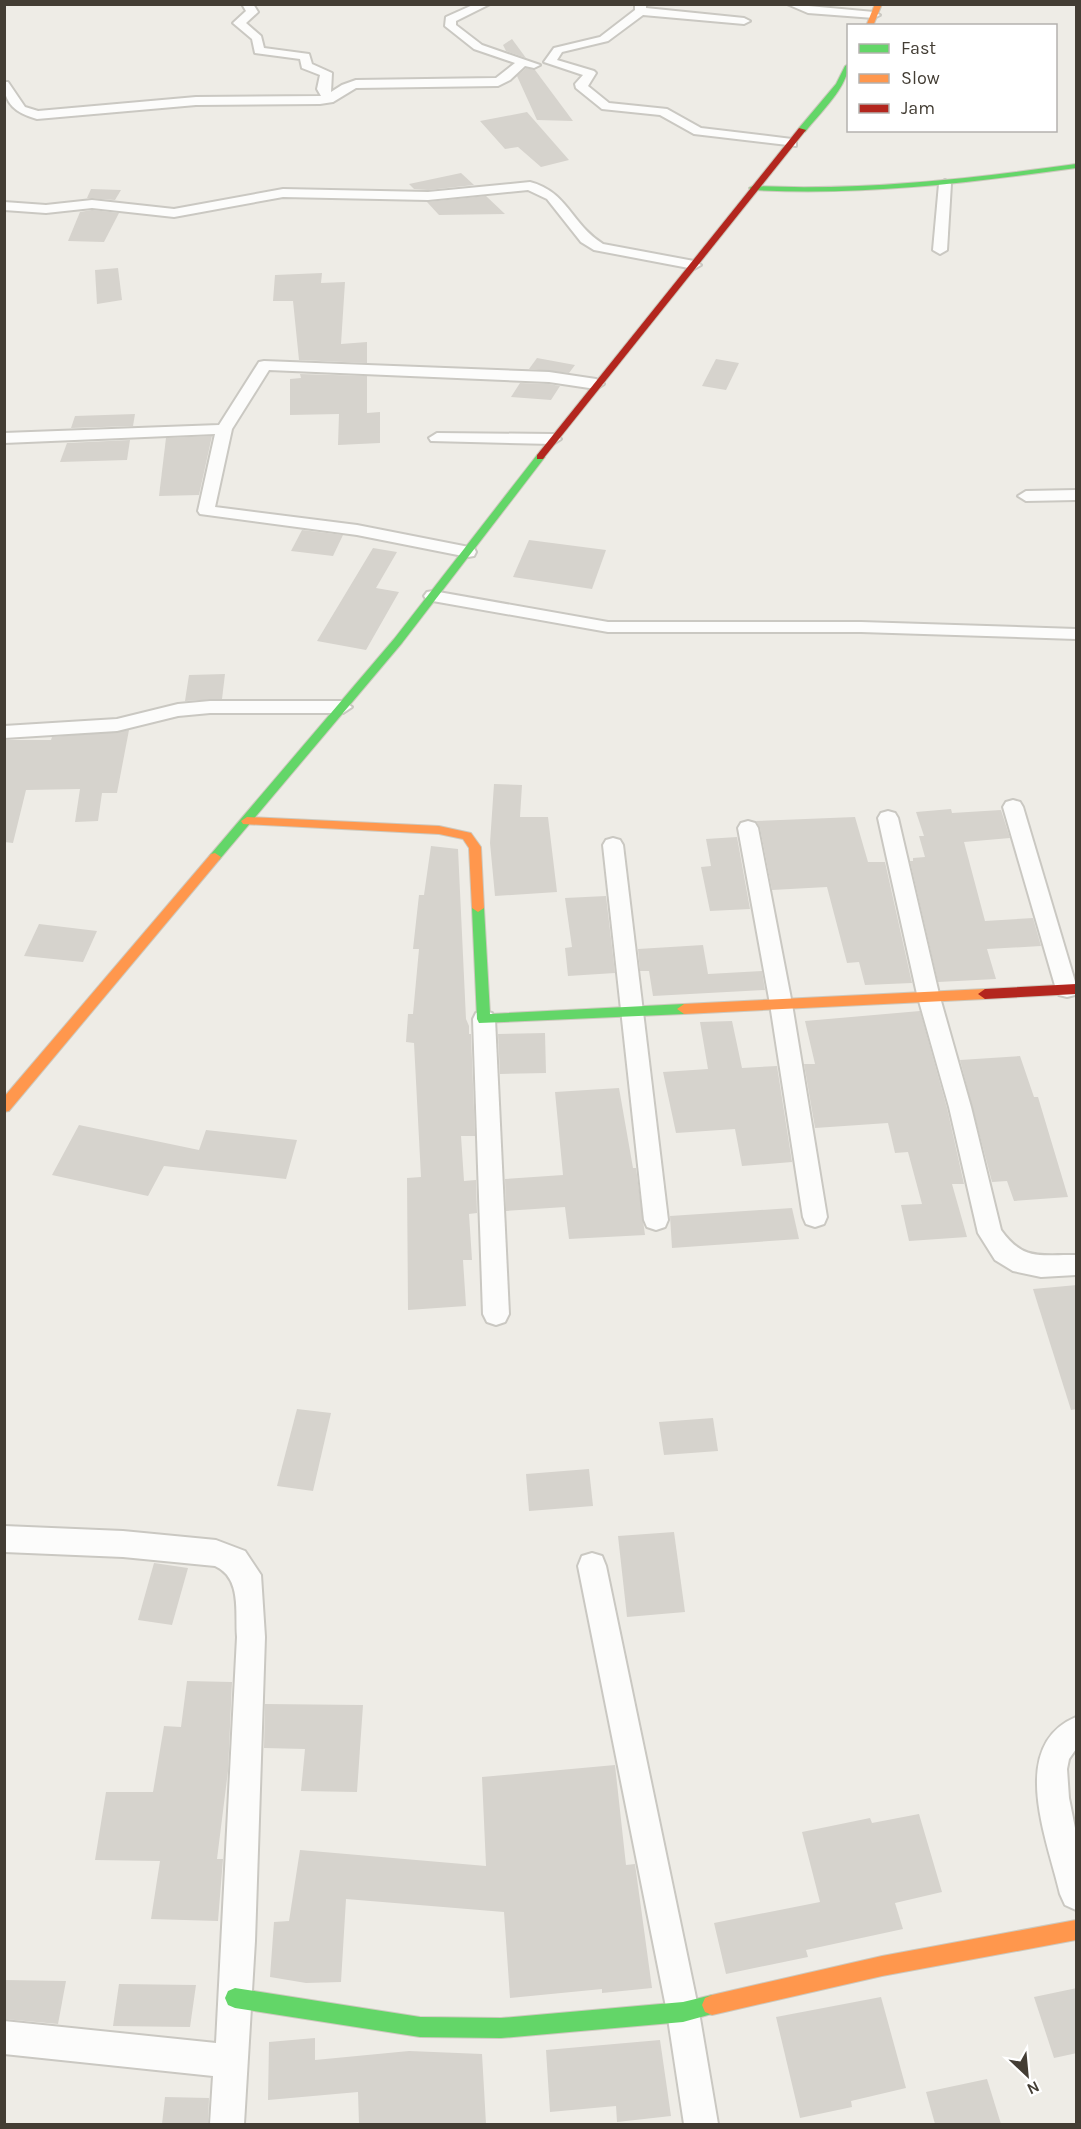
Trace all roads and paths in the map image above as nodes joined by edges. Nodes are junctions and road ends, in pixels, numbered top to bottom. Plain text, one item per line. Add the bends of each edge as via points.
1 (247, 4) edge
2 (484, 4) edge
3 (792, 4) edge
4 (640, 8) edge
5 (874, 15) edge
6 (744, 21) dead end
7 (522, 62) junction
8 (552, 64) junction
9 (847, 70) edge
10 (4, 85) edge
11 (329, 99) junction
12 (792, 143) junction
13 (1077, 166) edge
14 (945, 184) junction
15 (753, 188) junction
16 (4, 206) edge
17 (940, 250) dead end
18 (694, 265) junction
19 (596, 384) junction
20 (224, 429) junction
21 (4, 438) edge
22 (437, 438) dead end
23 (553, 439) junction
24 (1077, 495) edge
25 (1026, 496) dead end
26 (468, 552) junction
27 (432, 596) junction
28 (1077, 634) edge
29 (343, 707) junction
30 (4, 732) edge
31 (1014, 807) dead end
32 (888, 818) dead end
33 (247, 821) junction
34 (748, 828) dead end
35 (613, 845) dead end
36 (1072, 989) edge
37 (928, 994) junction
38 (782, 1004) junction
39 (632, 1012) junction
40 (484, 1019) junction
41 (4, 1107) edge
42 (815, 1217) dead end
43 (656, 1220) dead end
44 (1077, 1265) edge
45 (496, 1314) dead end
46 (4, 1539) edge
47 (592, 1566) dead end
48 (1077, 1732) edge
49 (1077, 1894) edge
50 (1077, 1930) edge
51 (235, 1998) junction
52 (683, 2012) junction
53 (4, 2037) edge
54 (232, 2061) junction
55 (228, 2124) edge
56 (701, 2124) edge

1 - 11 street via 252,12 239,23 256,38 259,51 305,56 306,66 326,73 323,88
2 - 7 street via 454,16 451,26 478,47
3 - 5 street via 808,10
4 - 6 street
4 - 8 street via 609,37 558,50
7 - 8 street
7 - 11 street via 498,82 356,84 343,87 341,93
8 - 12 street via 590,73 582,88 606,106 663,112 683,125 715,136
9 - 12 main road
10 - 11 street via 21,110 37,115 196,101
12 - 15 main road
13 - 14 main road
14 - 15 main road via 816,193
14 - 17 street
15 - 18 main road
16 - 18 street via 46,209 92,204 174,213 283,193 428,196 530,186 552,196 586,239 599,247
18 - 19 main road
19 - 20 street via 549,377 264,365
19 - 23 main road
20 - 21 street
20 - 26 street via 206,511 357,530
22 - 23 street
23 - 26 main road
24 - 25 street
26 - 27 main road
27 - 28 street via 608,627 861,627
27 - 29 main road
29 - 30 street via 199,708 117,725
29 - 33 main road
31 - 36 street
32 - 37 street
33 - 40 main road via 439,830 467,836 476,847
33 - 41 main road
34 - 38 street
35 - 39 street
36 - 37 main road
37 - 38 main road
37 - 44 street via 990,1233 1004,1253 1022,1264
38 - 39 main road
38 - 42 street
39 - 40 main road
39 - 43 street
40 - 45 street
46 - 51 street via 216,1553 235,1561 247,1575 251,1637
47 - 52 street
48 - 49 street via 1057,1750 1052,1769
50 - 52 main road via 882,1966
51 - 52 main road via 420,2027 501,2028
51 - 54 street
52 - 56 street
53 - 54 street
54 - 55 street

